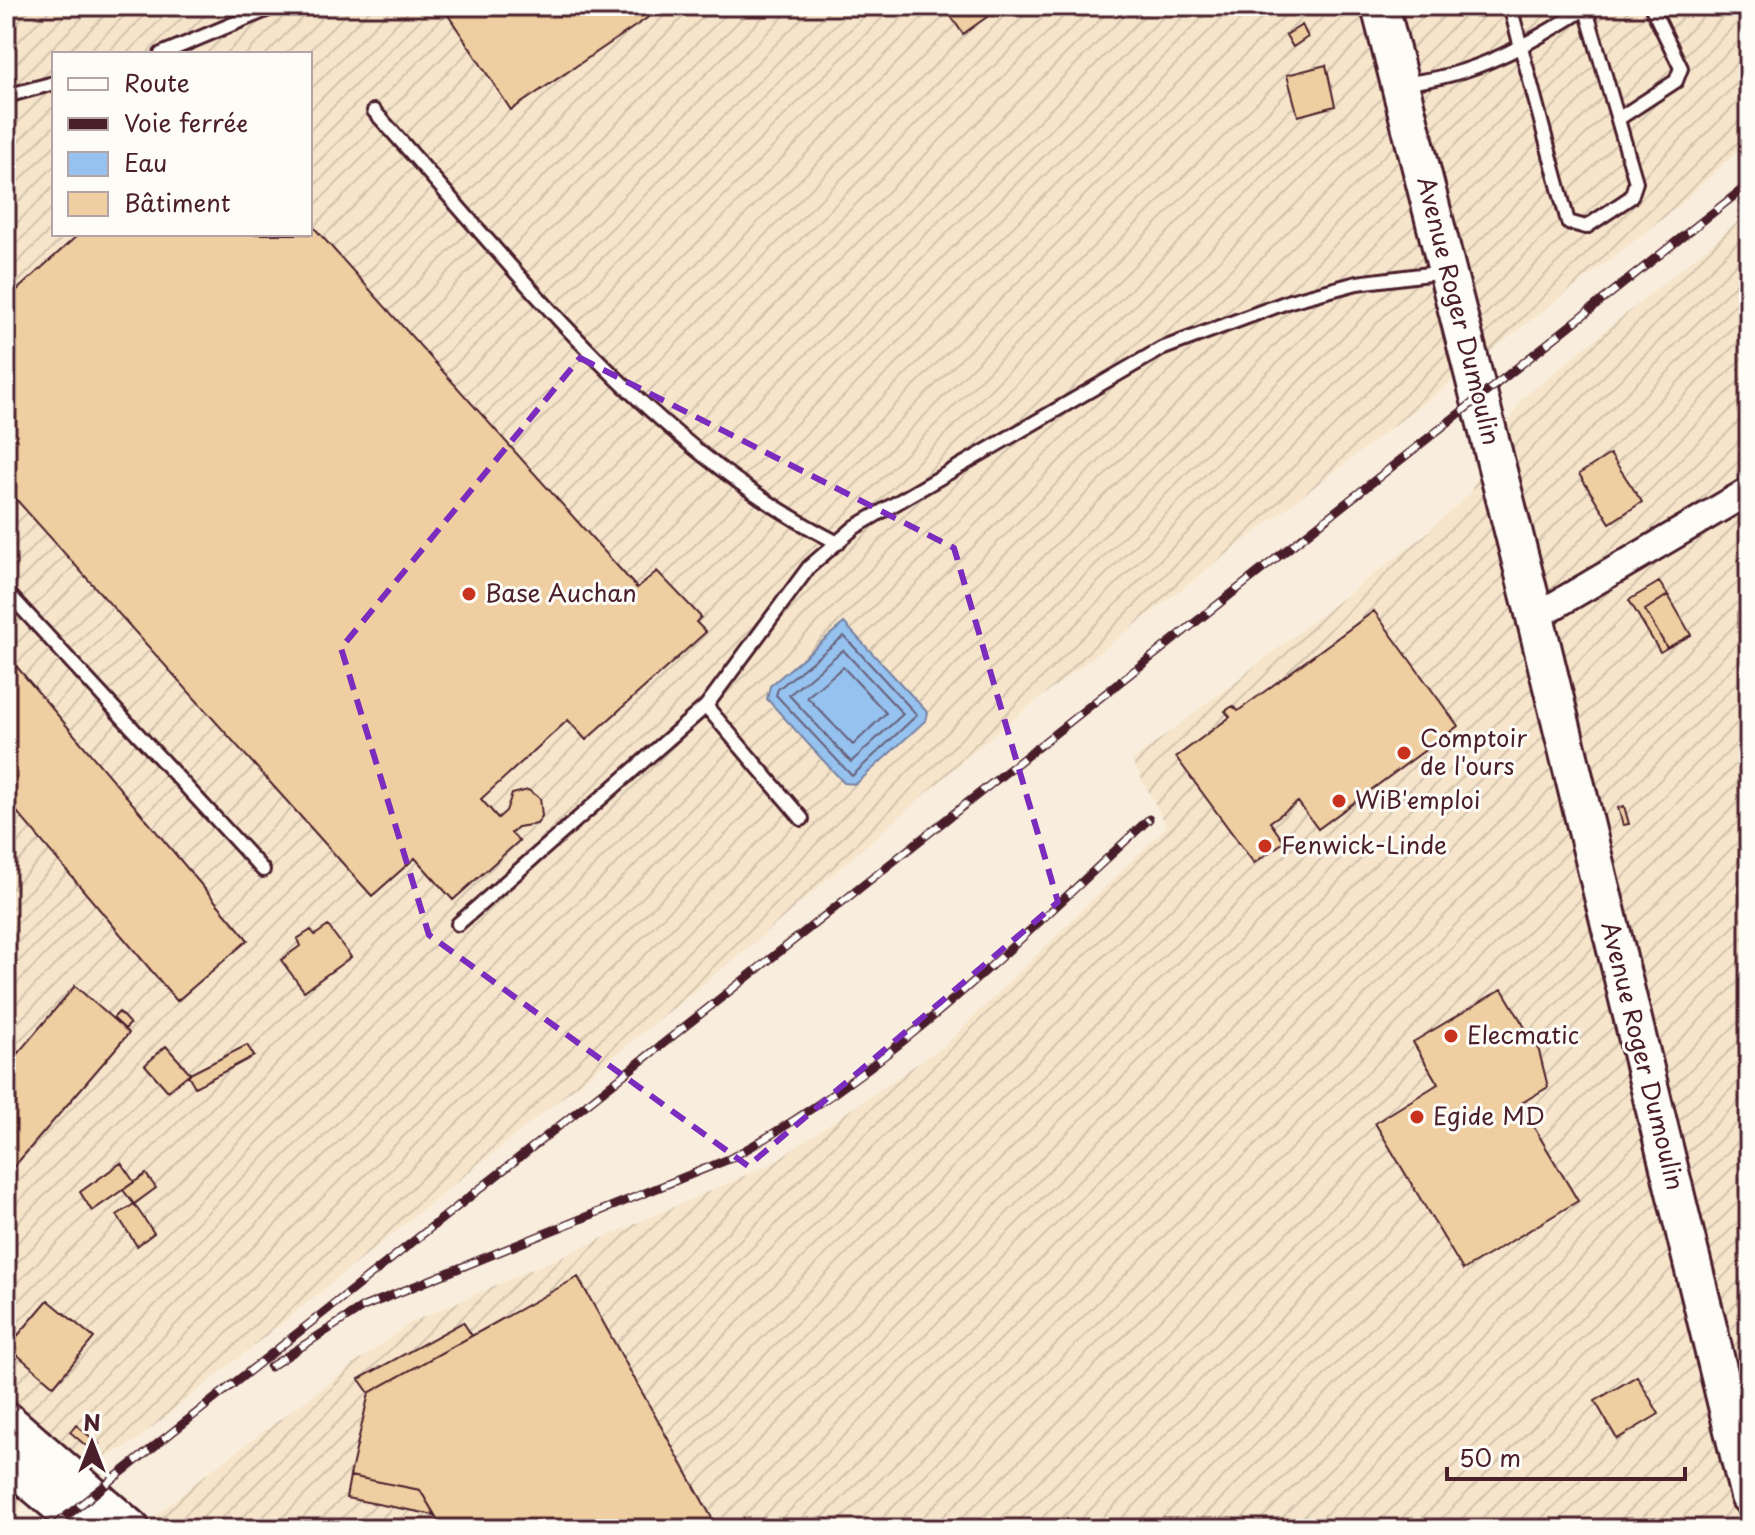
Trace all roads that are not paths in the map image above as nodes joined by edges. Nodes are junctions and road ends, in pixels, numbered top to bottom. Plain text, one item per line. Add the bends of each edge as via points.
1 (276, 6) edge
2 (1380, 6) edge
3 (1510, 6) edge
4 (1651, 6) edge
5 (1587, 7) edge
6 (1522, 48) junction
7 (166, 52) edge
8 (1400, 83) junction
9 (52, 84) edge
10 (6, 96) edge
11 (374, 111) dead end
12 (1618, 119) junction
13 (1448, 272) junction
14 (1749, 491) edge
15 (838, 543) junction
16 (6, 591) edge
17 (1535, 617) junction
18 (706, 706) junction
19 (802, 819) dead end
20 (263, 870) dead end
21 (458, 924) dead end
22 (6, 1420) edge
23 (6, 1460) edge
24 (1749, 1496) edge
25 (87, 1529) edge
26 (131, 1529) edge

1 - 7 lane
2 - 8 main road, Avenue Roger Dumoulin
3 - 6 lane
4 - 12 lane via 1681,68 1676,81
5 - 6 lane
5 - 12 lane
6 - 8 lane via 1422,82
6 - 12 lane via 1568,222 1586,227 1631,197 1636,182
8 - 13 main road, Avenue Roger Dumoulin
9 - 10 lane
11 - 15 lane via 628,393 783,515
13 - 15 lane via 1357,283 1290,301 1161,349 855,527
13 - 17 main road, Avenue Roger Dumoulin
14 - 17 street
15 - 18 lane via 809,567
16 - 20 lane
17 - 24 main road, Avenue Roger Dumoulin
18 - 19 lane
18 - 21 lane
22 - 26 main road
23 - 25 main road

